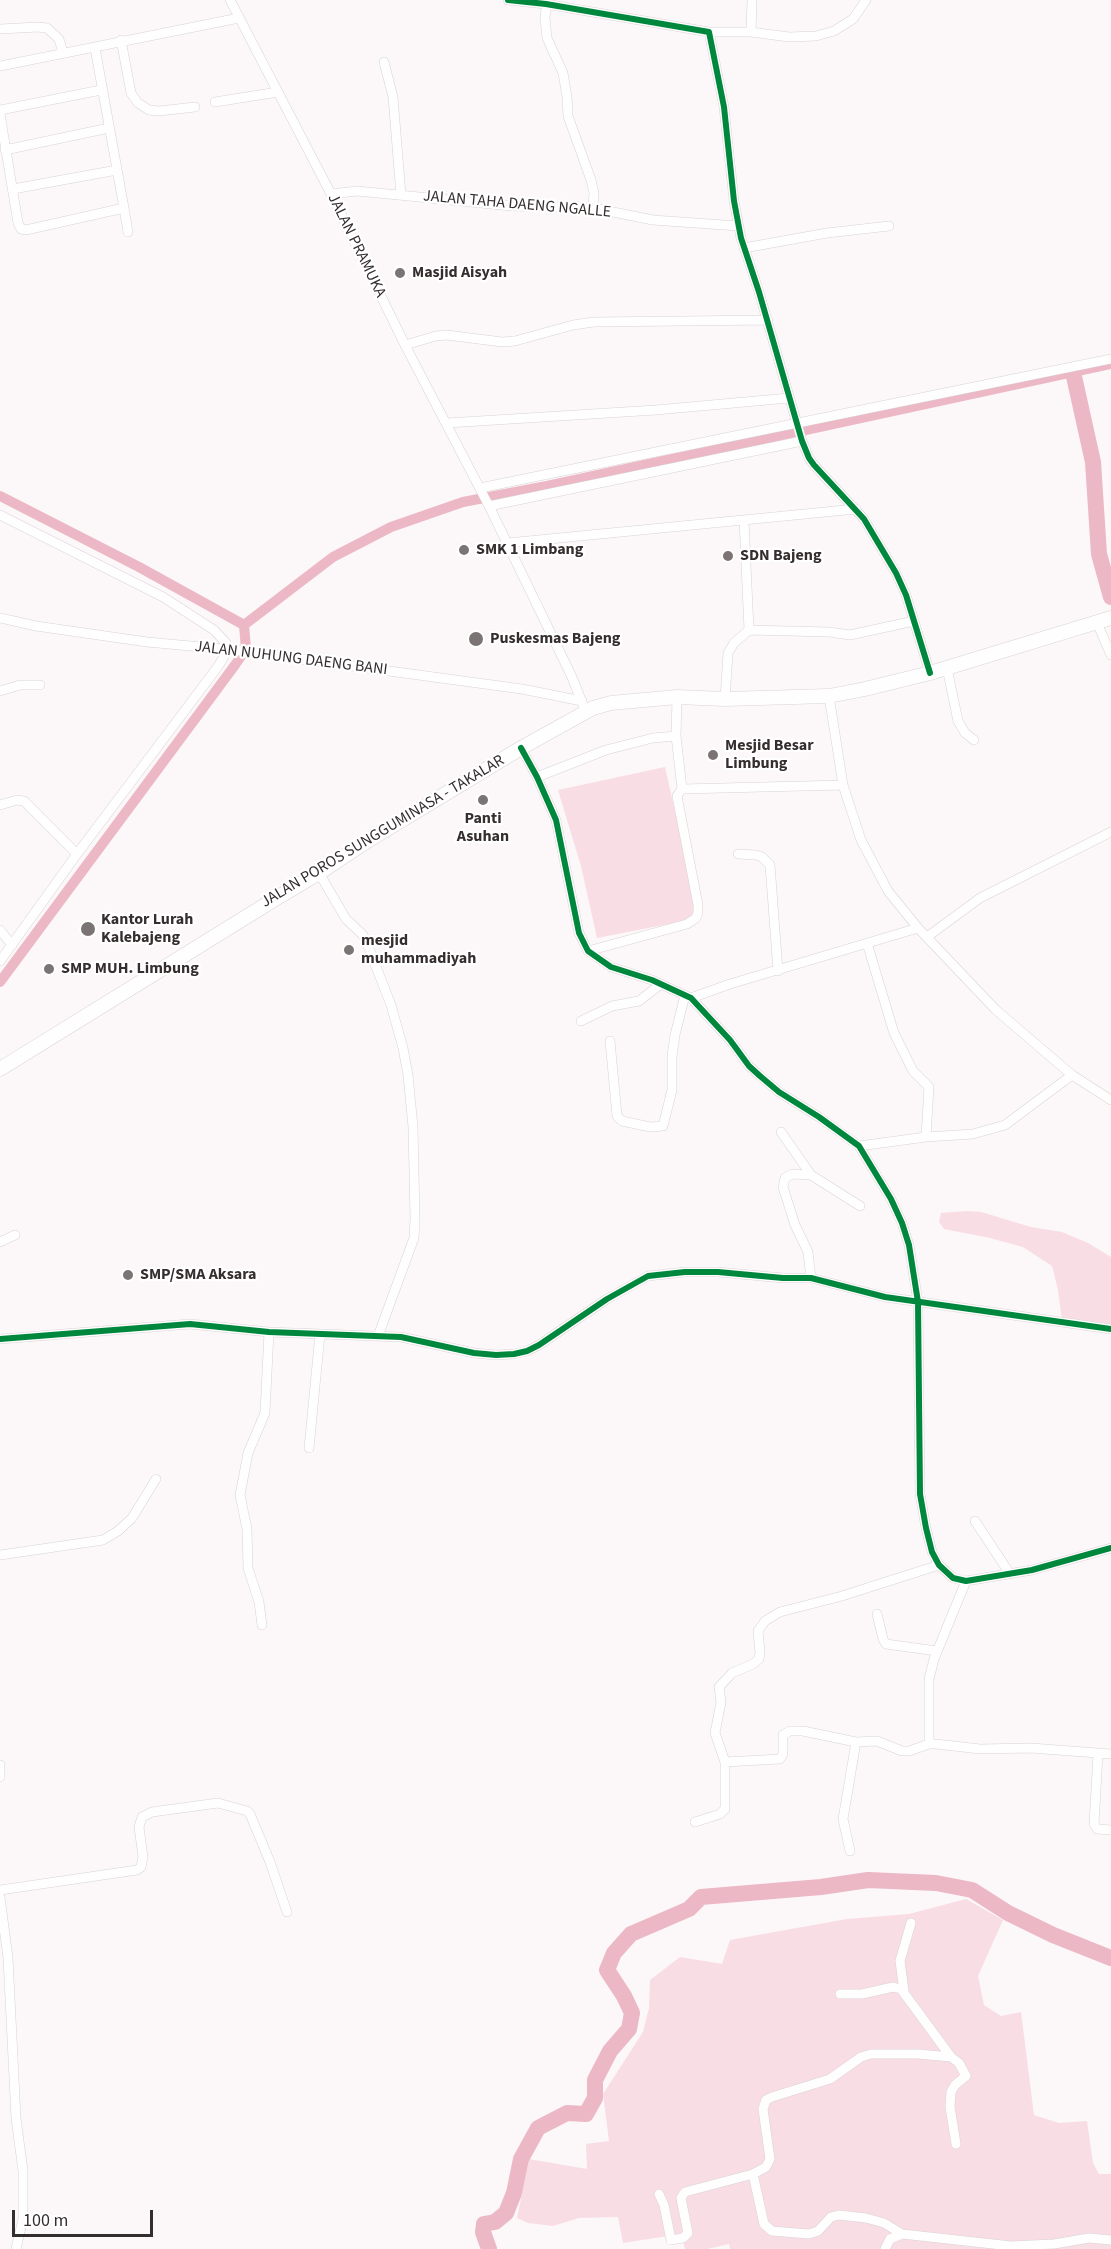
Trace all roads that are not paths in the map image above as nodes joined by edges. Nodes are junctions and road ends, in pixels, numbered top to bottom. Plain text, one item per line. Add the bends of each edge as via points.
1 (230, 0) edge
2 (508, 0) edge
3 (752, 0) edge
4 (866, 0) edge
5 (547, 2) edge
6 (239, 18) junction
7 (0, 29) edge
8 (709, 32) junction
9 (751, 32) junction
10 (121, 40) junction
11 (95, 48) junction
12 (63, 53) junction
13 (384, 62) dead end
14 (0, 66) edge
15 (101, 90) junction
16 (278, 92) junction
17 (215, 102) dead end
18 (195, 106) dead end
19 (0, 112) edge
20 (109, 128) junction
21 (5, 150) junction
22 (117, 170) junction
23 (13, 189) junction
24 (331, 194) junction
25 (401, 195) junction
26 (124, 208) junction
27 (593, 208) junction
28 (738, 226) junction
29 (889, 226) dead end
30 (128, 232) dead end
31 (744, 248) junction
32 (768, 320) junction
33 (405, 345) junction
34 (1111, 359) edge
35 (789, 398) junction
36 (447, 423) junction
37 (798, 425) junction
38 (802, 440) junction
39 (481, 490) junction
40 (489, 504) junction
41 (856, 509) junction
42 (0, 515) edge
43 (744, 520) junction
44 (508, 543) junction
45 (0, 618) edge
46 (1104, 620) edge
47 (914, 621) junction
48 (749, 630) junction
49 (231, 650) junction
50 (1111, 655) edge
51 (947, 668) junction
52 (930, 672) junction
53 (40, 685) dead end
54 (0, 691) edge
55 (829, 696) junction
56 (677, 697) junction
57 (725, 699) junction
58 (584, 706) junction
59 (676, 736) junction
60 (974, 740) dead end
61 (521, 748) junction
62 (537, 777) junction
63 (843, 786) junction
64 (682, 789) junction
65 (0, 805) edge
66 (1111, 832) edge
67 (77, 854) junction
68 (738, 854) dead end
69 (319, 873) junction
70 (918, 928) junction
71 (0, 930) edge
72 (927, 937) junction
73 (867, 943) junction
74 (12, 945) junction
75 (588, 951) junction
76 (0, 961) edge
77 (778, 971) junction
78 (661, 984) junction
79 (688, 997) junction
80 (581, 1021) dead end
81 (610, 1041) dead end
82 (0, 1069) edge
83 (1072, 1075) junction
84 (1111, 1100) edge
85 (781, 1132) dead end
86 (927, 1137) junction
87 (859, 1146) junction
88 (811, 1175) junction
89 (860, 1206) dead end
90 (15, 1235) dead end
91 (0, 1242) edge
92 (811, 1278) junction
93 (918, 1302) junction
94 (1111, 1329) edge
95 (269, 1332) junction
96 (320, 1334) junction
97 (378, 1336) junction
98 (0, 1339) edge
99 (309, 1448) dead end
100 (156, 1479) dead end
101 (975, 1521) dead end
102 (1111, 1548) edge
103 (0, 1555) edge
104 (939, 1565) junction
105 (1010, 1574) junction
106 (966, 1581) junction
107 (877, 1614) dead end
108 (262, 1625) dead end
109 (937, 1651) junction
110 (856, 1742) junction
111 (929, 1744) junction
112 (1098, 1754) junction
113 (1111, 1754) edge
114 (725, 1762) junction
115 (0, 1765) edge
116 (0, 1777) edge
117 (695, 1821) dead end
118 (1111, 1830) edge
119 (850, 1851) dead end
120 (0, 1890) edge
121 (0, 1897) edge
122 (286, 1912) dead end
123 (911, 1923) dead end
124 (904, 1992) junction
125 (840, 1994) dead end
126 (951, 2056) junction
127 (956, 2144) dead end
128 (753, 2174) junction
129 (659, 2194) dead end
130 (902, 2234) junction
131 (1111, 2240) edge
132 (16, 2249) edge
133 (885, 2249) edge

1 - 6 street, JALAN PRAMUKA
2 - 5 street
3 - 9 street
4 - 9 street via 853,19 834,31 789,37
5 - 8 street
5 - 27 street via 547,38 563,73 568,116 591,180
6 - 10 street
6 - 16 street, JALAN PRAMUKA
7 - 12 street via 47,28 59,39
8 - 9 street
8 - 28 street via 724,107
10 - 11 street
10 - 18 street via 131,93 138,103 159,111
11 - 12 street
11 - 15 street
12 - 14 street
13 - 25 street via 393,97
15 - 19 street
15 - 20 street
16 - 17 street
16 - 24 street, JALAN PRAMUKA
19 - 21 street
20 - 21 street
20 - 22 street
21 - 23 street
22 - 23 street
22 - 26 street
23 - 26 street via 18,223 23,229
24 - 25 street, JALAN TAHA DAENG NGALLE via 357,191
24 - 33 street, JALAN PRAMUKA
25 - 27 street, JALAN TAHA DAENG NGALLE via 512,206
26 - 30 street
27 - 28 street, JALAN TAHA DAENG NGALLE via 653,220
28 - 31 street
29 - 31 street
31 - 32 street
32 - 33 street via 594,322 515,341 447,335
32 - 35 street
33 - 36 street, JALAN PRAMUKA
34 - 37 street
35 - 36 street
35 - 37 street
36 - 39 street, JALAN PRAMUKA
37 - 38 street
37 - 39 street
38 - 40 street
38 - 41 street via 814,465
39 - 40 street, JALAN PRAMUKA
40 - 44 street, JALAN PRAMUKA
41 - 43 street
41 - 47 street via 896,573
42 - 49 street via 163,597 214,630
43 - 44 street
43 - 48 street
44 - 58 street, JALAN PRAMUKA
45 - 49 street, JALAN NUHUNG DAENG BANI via 147,642
46 - 50 street
46 - 51 highway, JALAN POROS SUNGGUMINASA - TAKALAR
47 - 48 street via 850,634
47 - 52 street
48 - 57 street via 728,653
49 - 58 street, JALAN NUHUNG DAENG BANI via 522,689
49 - 67 street
51 - 52 highway, JALAN POROS SUNGGUMINASA - TAKALAR
51 - 60 street via 958,721
52 - 55 highway, JALAN POROS SUNGGUMINASA - TAKALAR
53 - 54 street
55 - 57 highway, JALAN POROS SUNGGUMINASA - TAKALAR
55 - 63 street
56 - 57 highway, JALAN POROS SUNGGUMINASA - TAKALAR
56 - 58 highway, JALAN POROS SUNGGUMINASA - TAKALAR
56 - 59 street
58 - 61 highway, JALAN POROS SUNGGUMINASA - TAKALAR
59 - 62 street via 606,750
59 - 64 street
61 - 62 street
61 - 69 highway, JALAN POROS SUNGGUMINASA - TAKALAR
62 - 75 street via 555,820 579,933
63 - 64 street
63 - 70 street via 874,866 888,891
64 - 75 street via 677,796 698,905 696,918 687,924
65 - 67 street via 24,801
66 - 72 street via 980,898
67 - 74 street
68 - 77 street via 762,857 770,865
69 - 82 highway, JALAN POROS SUNGGUMINASA - TAKALAR
69 - 97 street via 346,919 366,940 391,1005 408,1075 413,1127 414,1238
70 - 72 street
70 - 73 street
71 - 74 street
72 - 83 street via 996,1010
73 - 77 street
73 - 86 street via 894,1033 913,1071 929,1087
74 - 76 street
75 - 78 street via 611,967
77 - 79 street
78 - 79 street
78 - 80 street via 639,1001 612,1006
79 - 81 street via 675,1035 670,1106 661,1128 627,1122 617,1116
79 - 87 street via 759,1076
83 - 84 street
83 - 86 street via 1005,1125 973,1134
85 - 88 street
86 - 87 street
87 - 93 street via 902,1223
88 - 89 street
88 - 92 street via 792,1174 783,1183 795,1225 808,1252
90 - 91 street
92 - 93 street
92 - 97 street via 718,1272 654,1274 607,1299 539,1345 514,1354 474,1353
93 - 94 street
93 - 104 street via 920,1494 932,1552
95 - 96 street
95 - 98 street via 177,1324
95 - 108 street via 265,1413 248,1453 240,1495 247,1530 248,1568
96 - 97 street
96 - 99 street
100 - 103 street via 132,1518 103,1540
101 - 105 street
102 - 105 street
104 - 106 street via 953,1578
104 - 114 street via 780,1612 765,1621 758,1631 759,1659 732,1673 719,1687 721,1702 715,1734
105 - 106 street
106 - 109 street
107 - 109 street via 886,1644
109 - 111 street via 929,1679
110 - 111 street via 877,1741 909,1751
110 - 114 street via 790,1731 783,1735 780,1759
110 - 119 street via 843,1819
111 - 112 street
112 - 113 street
112 - 118 street via 1094,1824 1098,1829
114 - 117 street via 724,1809 720,1814
115 - 116 street
120 - 122 street via 137,1870 143,1857 141,1817 218,1803 250,1814
121 - 132 street via 23,2171 23,2219
123 - 124 street via 900,1961
124 - 125 street via 893,1987
124 - 126 street
126 - 127 street via 966,2076 951,2092
126 - 128 street via 865,2055 830,2079 766,2100 763,2109 770,2159 766,2167
128 - 129 street via 683,2194 688,2233 683,2238 671,2240
128 - 130 street via 764,2224 772,2231 810,2234 839,2215 884,2223
130 - 131 street via 1011,2246 1089,2238
130 - 133 street via 890,2239

